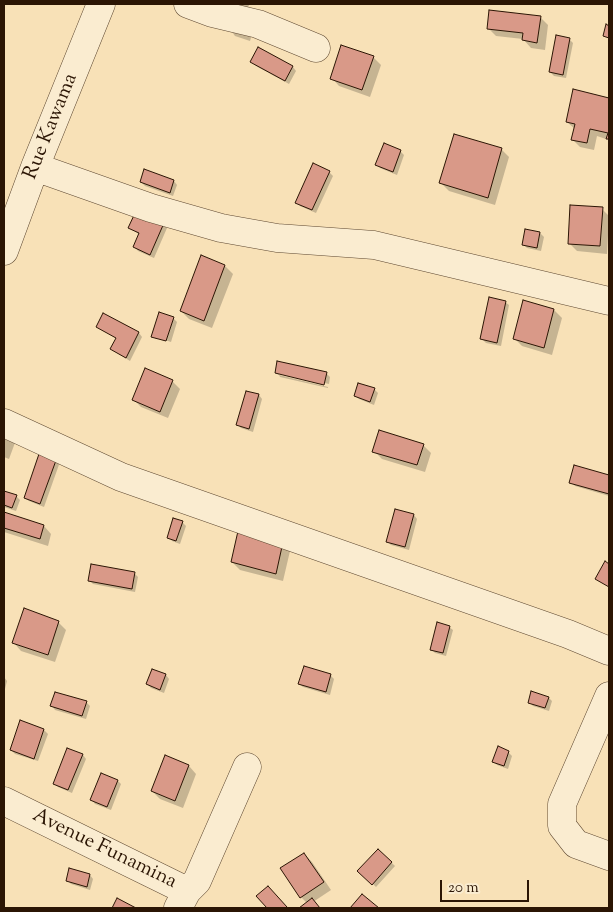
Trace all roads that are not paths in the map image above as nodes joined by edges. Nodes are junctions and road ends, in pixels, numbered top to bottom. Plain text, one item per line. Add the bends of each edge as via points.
1 (100, 4) edge
2 (188, 4) edge
3 (316, 48) dead end
4 (35, 166) junction
5 (4, 251) edge
6 (609, 301) edge
7 (4, 423) edge
8 (609, 651) edge
9 (609, 696) edge
10 (247, 767) dead end
11 (4, 801) edge
12 (609, 856) edge
13 (182, 899) edge

1 - 4 street, Rue Kawama
2 - 3 street via 258,24
4 - 5 street, Rue Kawama
4 - 6 street via 151,208 220,228 277,238 374,245
7 - 8 street via 121,477
9 - 12 street via 562,804 562,826 576,844
10 - 13 street via 197,881
11 - 13 street, Avenue Funamina

